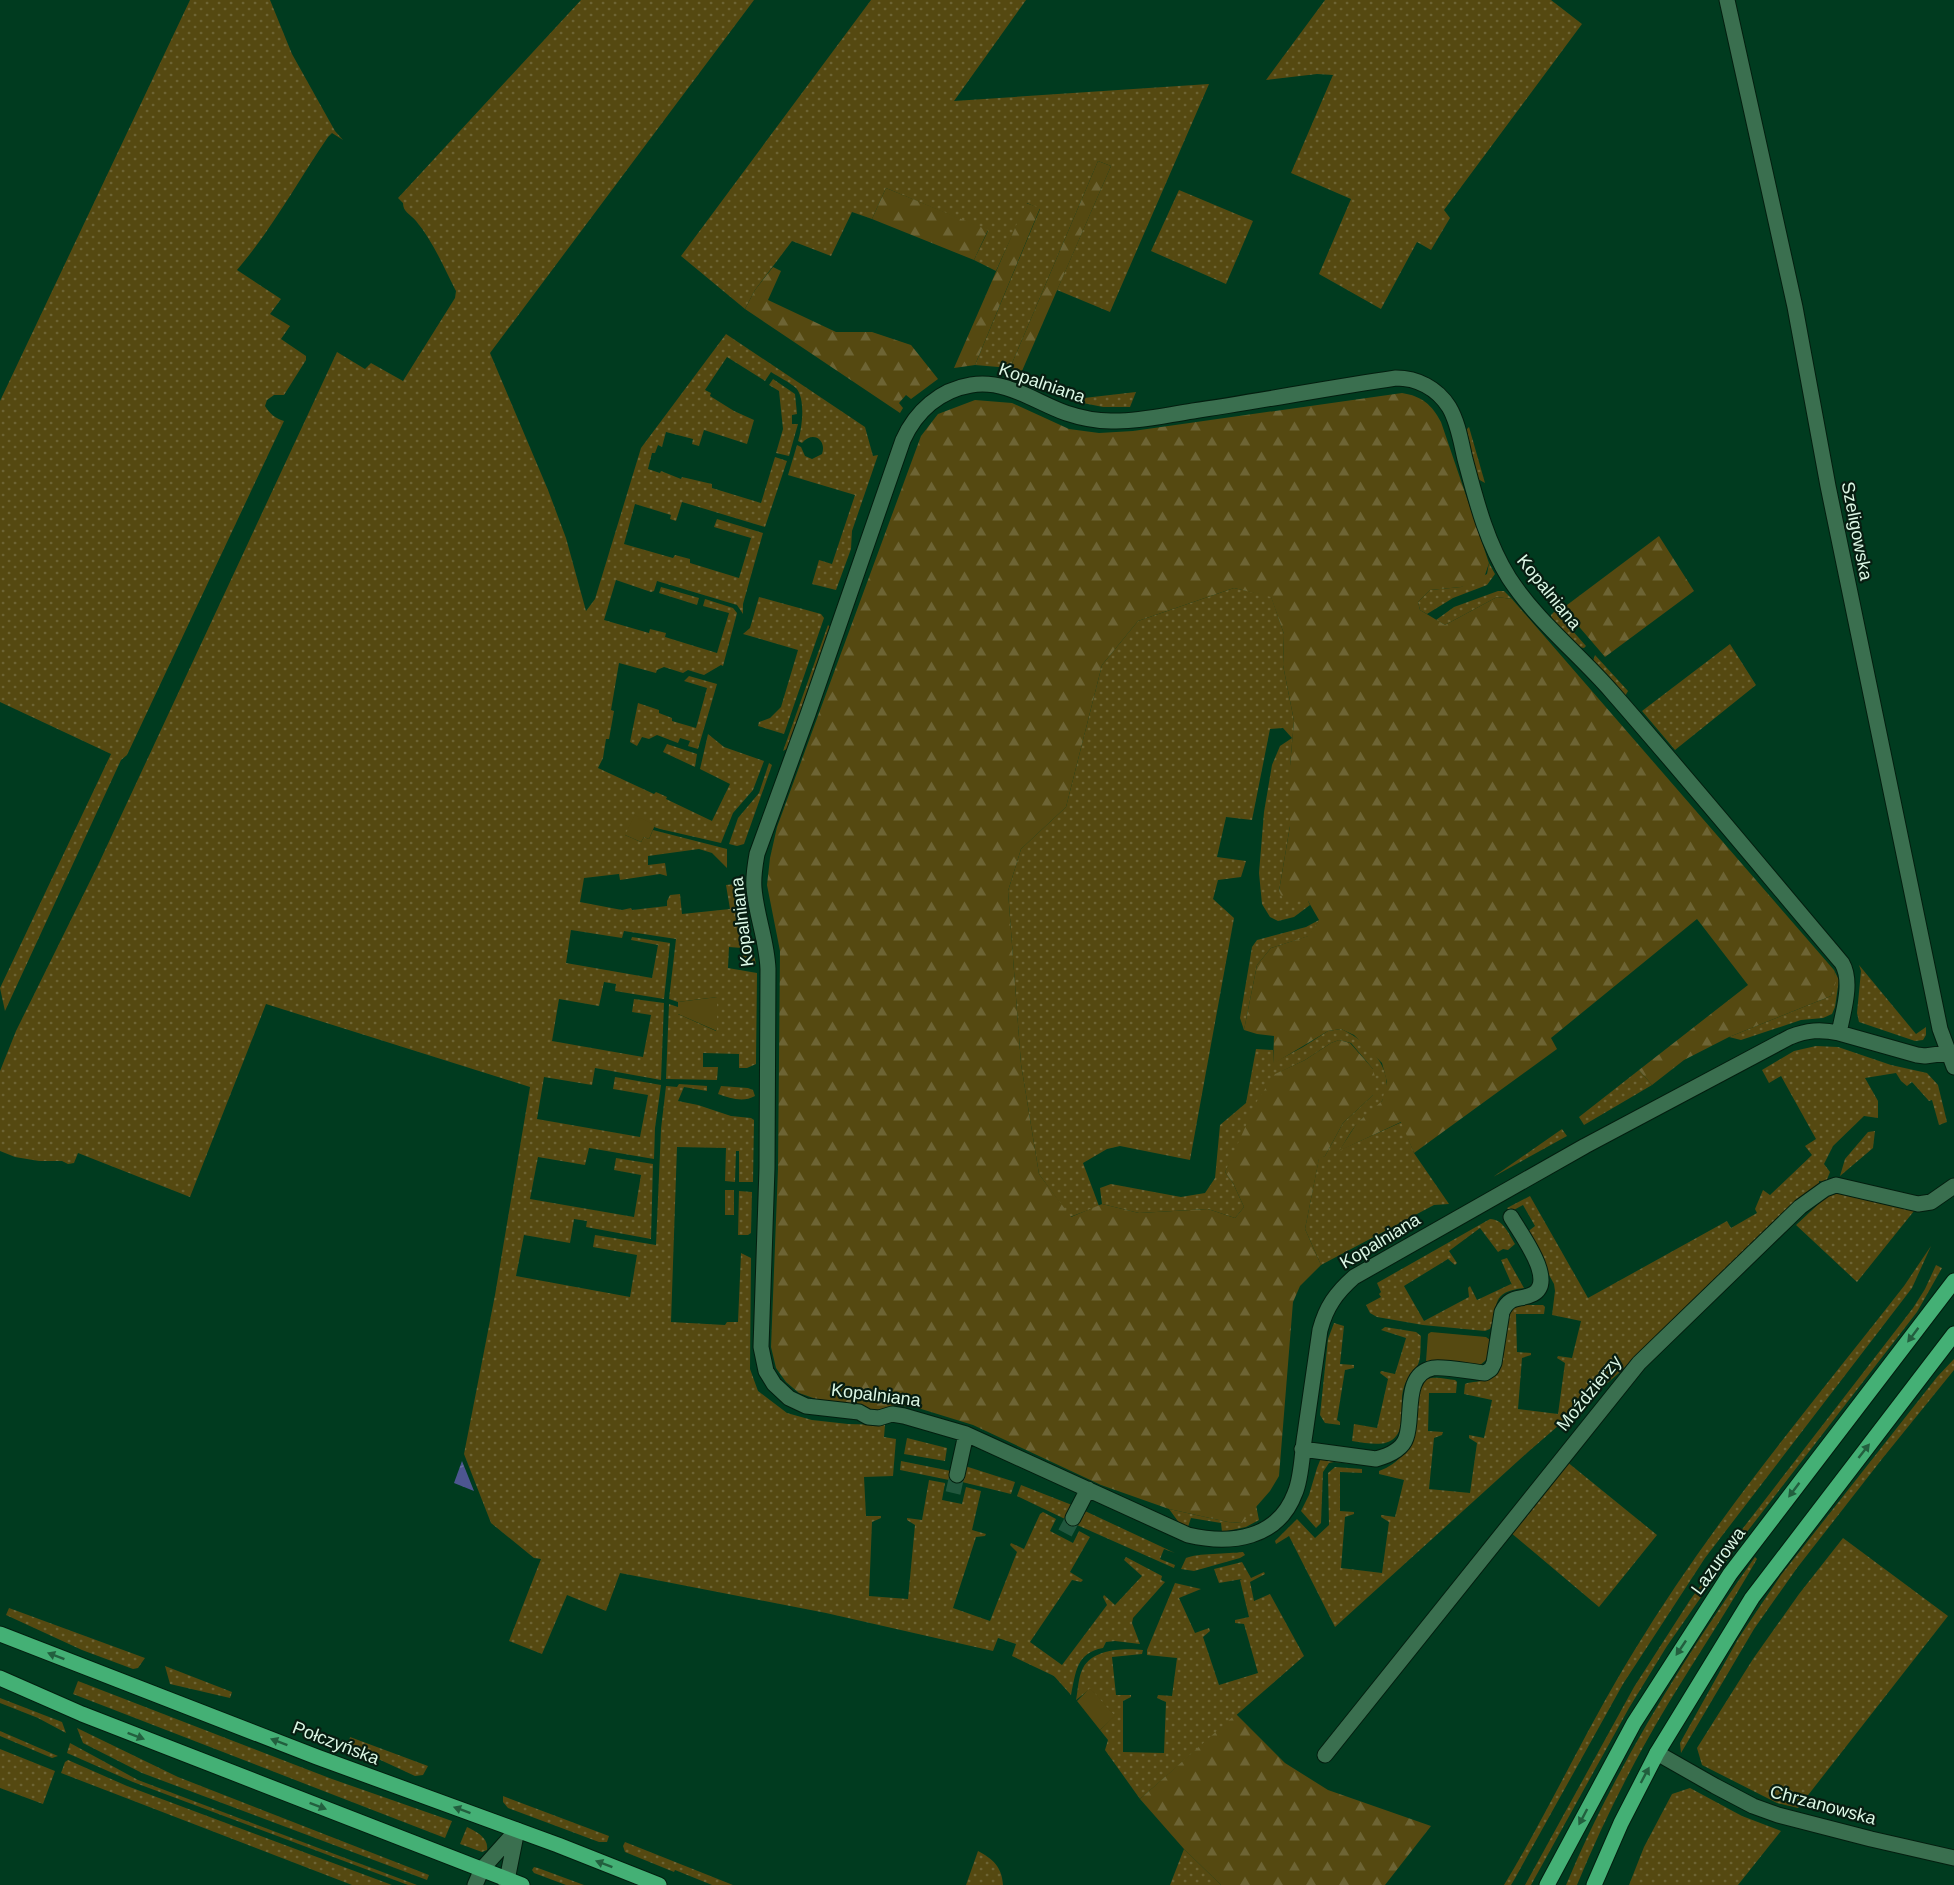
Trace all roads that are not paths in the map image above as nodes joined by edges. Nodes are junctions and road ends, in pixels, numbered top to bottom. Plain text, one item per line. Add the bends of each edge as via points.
1 (1727, 0) edge
2 (1839, 1033) junction
3 (1947, 1053) junction
4 (1954, 1067) edge
5 (1954, 1186) edge
6 (1511, 1217) dead end
7 (1954, 1281) edge
8 (1954, 1334) edge
9 (966, 1434) junction
10 (1302, 1449) junction
11 (957, 1475) tunnel mouth
12 (1088, 1489) junction
13 (1073, 1518) tunnel mouth
14 (0, 1634) edge
15 (0, 1678) edge
16 (1657, 1753) junction
17 (1325, 1755) dead end
18 (517, 1830) junction
19 (1954, 1858) edge
20 (482, 1869) junction
21 (512, 1883) edge
22 (475, 1885) edge
23 (659, 1885) edge
24 (1547, 1885) edge
25 (1594, 1885) edge

1 - 3 street, Szeligowska via 1795,307
2 - 3 street, Kopalniana via 1917,1055
2 - 9 street, Kopalniana via 1846,987 1842,963 1612,692 1548,627 1511,582 1484,526 1453,416 1434,390 1417,381 1396,378 1114,421 1075,416 992,384 954,389 923,409 901,444 757,854 754,888 767,960 767,1168 761,1347 766,1371 789,1398 806,1406 859,1412 868,1417 904,1416
2 - 10 street, Kopalniana via 1808,1030 1790,1037 1576,1151 1354,1277 1338,1291 1325,1312
3 - 4 street, Szeligowska
5 - 17 street, Moździerzy via 1940,1197 1918,1204 1836,1185 1800,1207 1639,1363
6 - 10 street via 1541,1270 1542,1281 1533,1294 1505,1306 1491,1369 1485,1372 1432,1368 1419,1376 1412,1389 1406,1438 1400,1448 1387,1456 1376,1459
7 -> 24 main road, Lazurowa via 1730,1574 1634,1723
16 -> 8 main road via 1752,1598
9 - 11 street
9 - 12 street, Kopalniana
10 - 12 street, Kopalniana via 1296,1491 1282,1515 1259,1534 1239,1538 1214,1540 1188,1535
12 - 13 street
18 -> 14 main road, Połczyńska
15 -> 20 main road via 82,1714
16 - 19 street, Chrzanowska via 1753,1806 1778,1815
25 -> 16 main road
18 - 20 street
18 - 21 street
23 -> 18 main road, Połczyńska
20 - 21 main road
20 - 22 street

